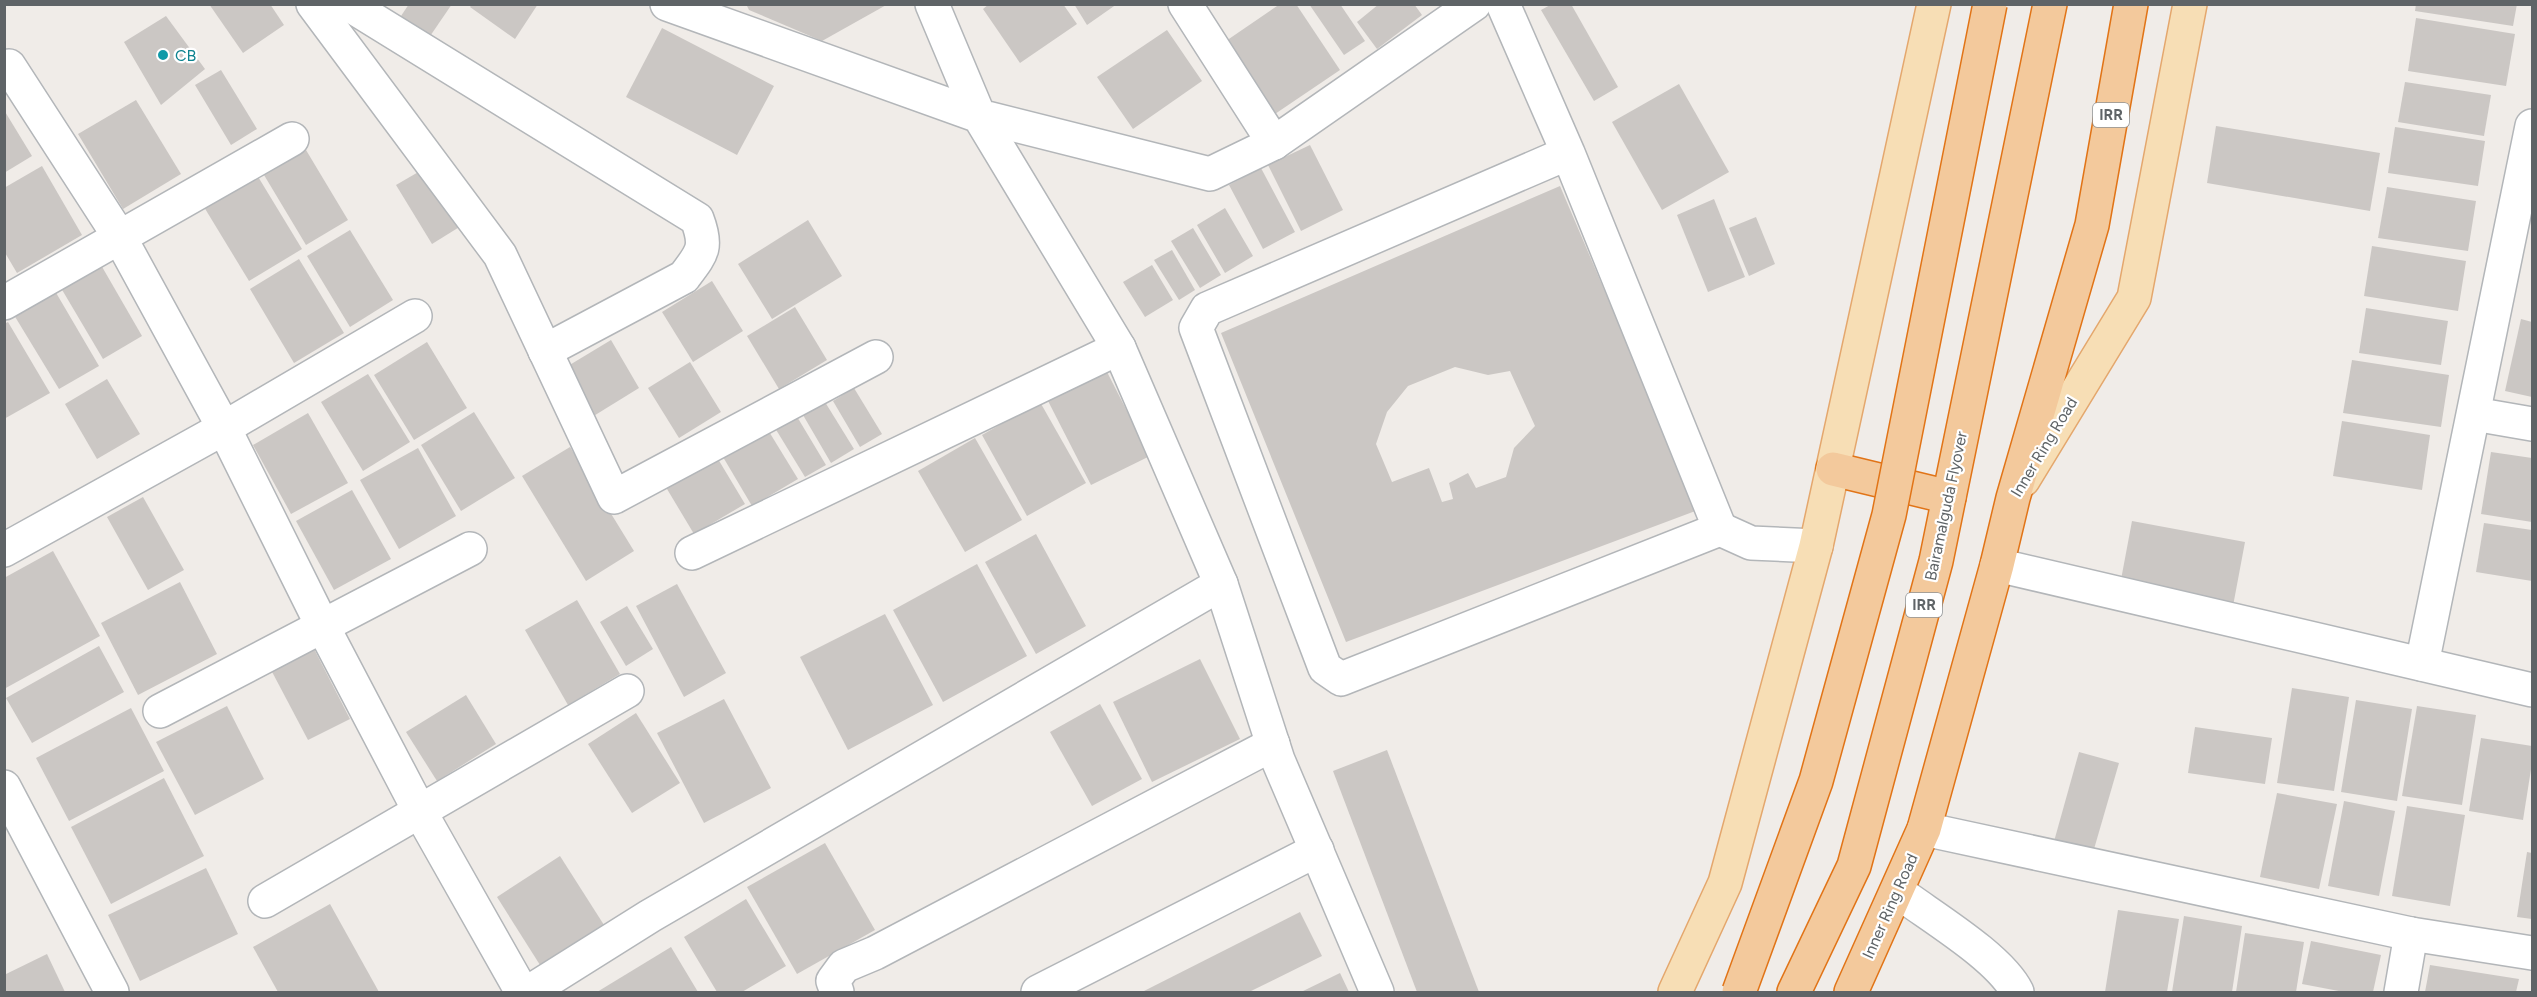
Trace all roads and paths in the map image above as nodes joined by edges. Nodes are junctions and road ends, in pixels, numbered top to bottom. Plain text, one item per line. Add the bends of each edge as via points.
1 (313, 4) edge
2 (348, 4) edge
3 (667, 4) edge
4 (932, 4) edge
5 (1185, 4) edge
6 (1503, 4) edge
7 (1934, 4) edge
8 (1990, 4) edge
9 (2050, 4) edge
10 (2131, 4) edge
11 (2190, 4) edge
12 (1459, 8) edge
13 (9, 66) dead end
14 (979, 116) junction
15 (2532, 126) edge
16 (292, 139) dead end
17 (1274, 143) junction
18 (1568, 153) junction
19 (2526, 190) edge
20 (119, 237) junction
21 (4, 303) edge
22 (415, 316) dead end
23 (1119, 348) junction
24 (544, 351) junction
25 (876, 357) dead end
26 (2474, 414) junction
27 (2532, 424) edge
28 (224, 428) junction
29 (1833, 469) junction
30 (1949, 497) junction
31 (2013, 498) junction
32 (1720, 529) junction
33 (1816, 546) junction
34 (470, 549) dead end
35 (4, 550) edge
36 (692, 553) dead end
37 (1997, 565) junction
38 (1221, 584) junction
39 (323, 627) junction
40 (2422, 664) junction
41 (2532, 690) edge
42 (627, 691) dead end
43 (160, 711) dead end
44 (1273, 744) junction
45 (4, 787) edge
46 (419, 810) junction
47 (1924, 829) junction
48 (1317, 850) junction
49 (1897, 891) junction
50 (265, 901) dead end
51 (2411, 934) junction
52 (2532, 953) edge
53 (112, 993) edge
54 (522, 993) edge
55 (529, 993) edge
56 (837, 993) edge
57 (1038, 993) edge
58 (1377, 993) edge
59 (1675, 993) edge
60 (1739, 993) edge
61 (1794, 993) edge
62 (1851, 993) edge
63 (2017, 993) edge
64 (2401, 993) edge

1 - 24 street via 500,255
2 - 24 street via 697,219 704,238 699,257 684,277
3 - 14 street
4 - 14 street
5 - 17 street
6 - 18 street
7 - 29 main road
8 - 60 highway, bridge via 1889,515 1816,781
9 - 30 highway, Bairamalguda Flyover / IRR
10 - 31 highway, IRR via 2092,225
11 - 31 main road, Inner Ring Road via 2134,298
12 - 17 street
13 - 20 street
14 - 17 street via 1210,174
14 - 23 street
15 - 19 street
16 - 20 street
18 - 32 street
18 - 32 street via 1207,309 1196,328 1326,668 1341,679
19 - 26 street
20 - 21 street
20 - 28 street
22 - 28 street
23 - 36 street
23 - 38 street
24 - 25 street via 614,497
26 - 27 street
26 - 40 street
28 - 35 street
28 - 39 street
29 - 30 highway
29 - 33 main road
30 - 61 highway, Bairamalguda Flyover / IRR via 1936,561 1854,866
31 - 37 highway, Inner Ring Road
32 - 33 street via 1751,543
33 - 59 main road via 1725,883
34 - 39 street
37 - 40 street
37 - 47 highway, Inner Ring Road
38 - 44 street
38 - 55 street via 650,916
39 - 43 street
39 - 46 street
40 - 41 street
42 - 46 street
44 - 48 street
44 - 56 street via 844,966 833,981
45 - 53 street
46 - 50 street
46 - 54 street
47 - 49 highway, Inner Ring Road
47 - 51 street
48 - 57 street
48 - 58 street
49 - 62 highway, Inner Ring Road
49 - 63 street via 1995,963 2012,981
51 - 52 street
51 - 64 street

